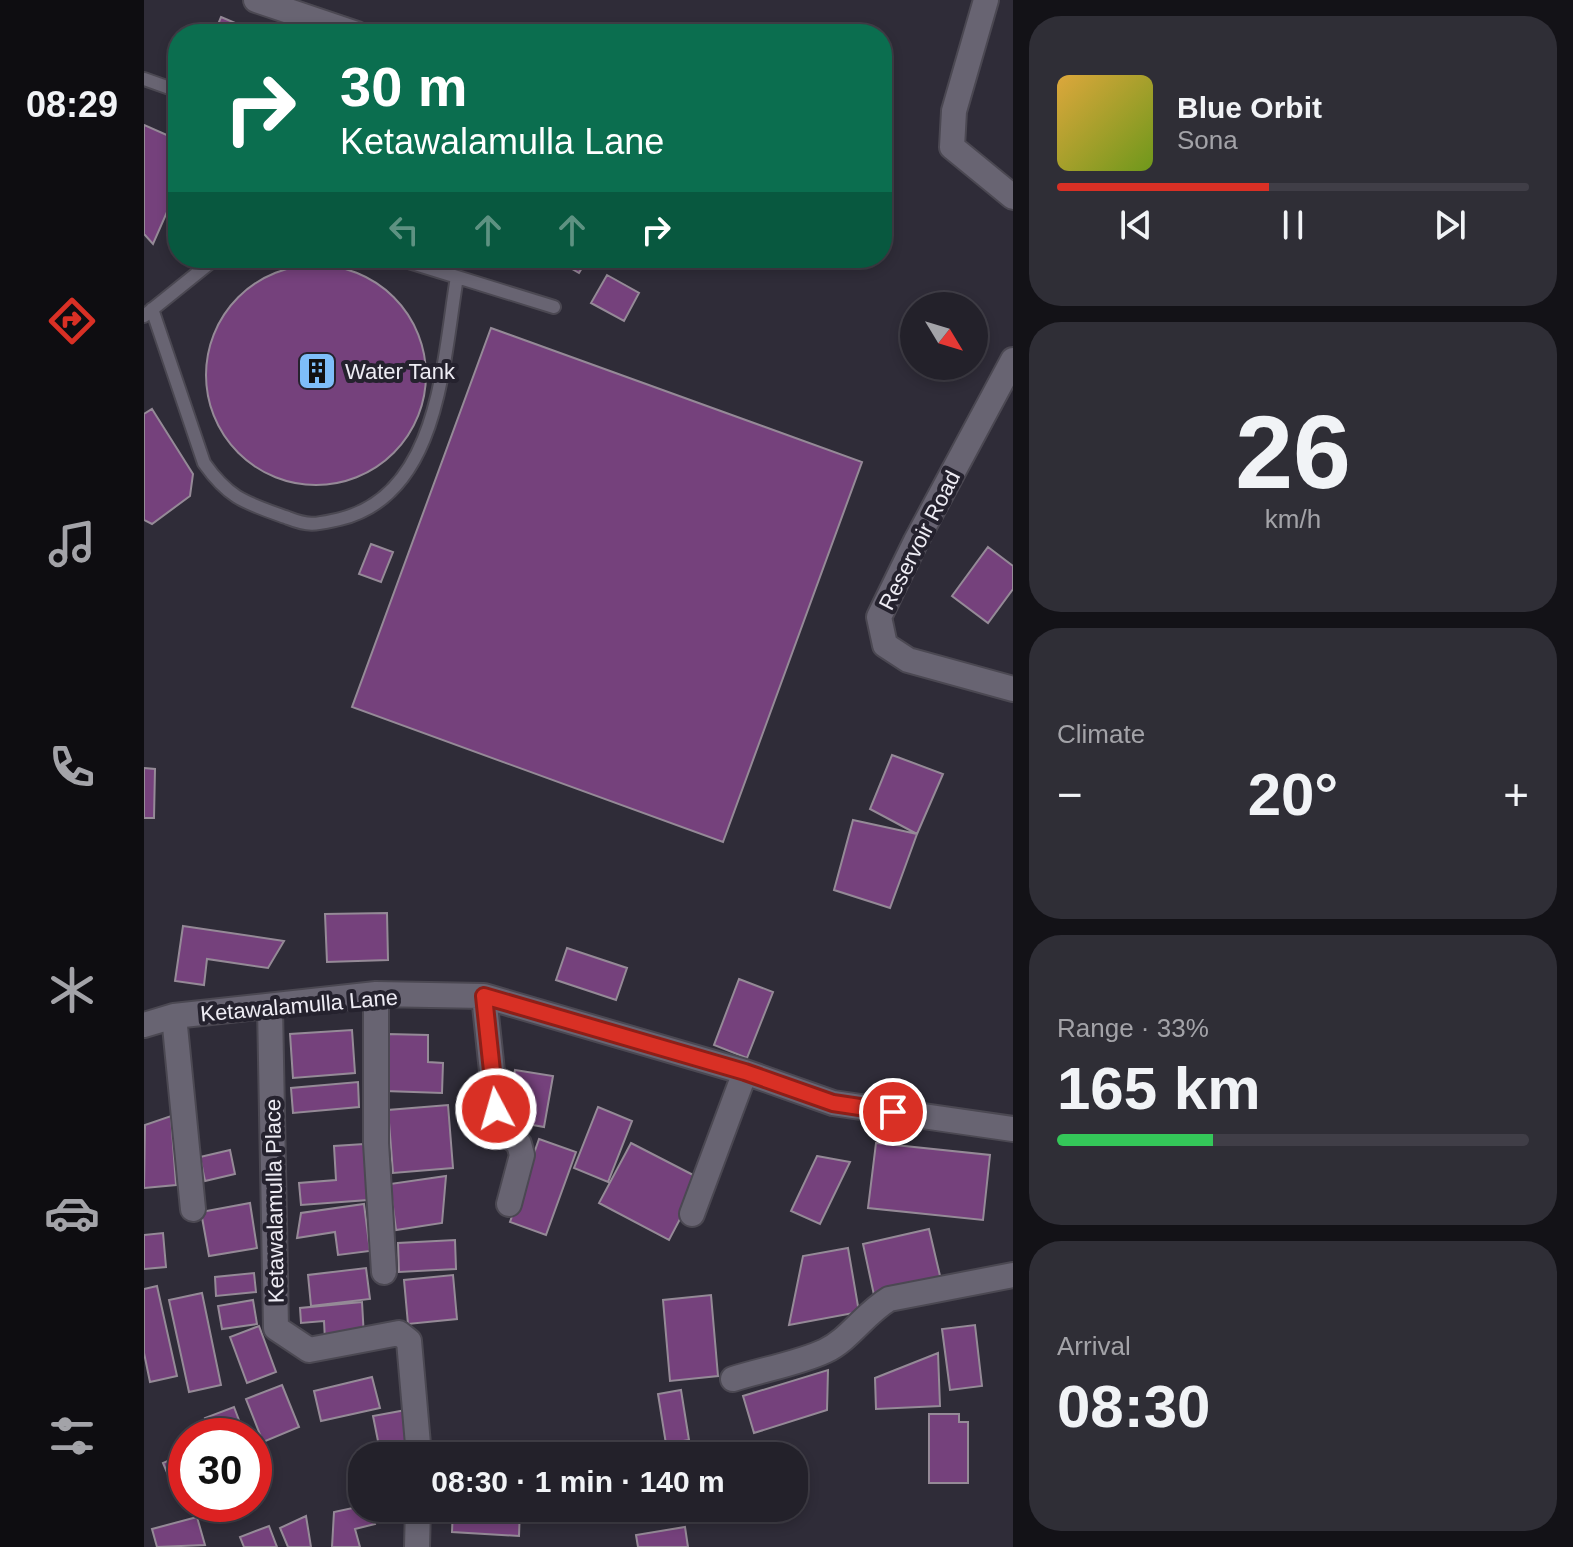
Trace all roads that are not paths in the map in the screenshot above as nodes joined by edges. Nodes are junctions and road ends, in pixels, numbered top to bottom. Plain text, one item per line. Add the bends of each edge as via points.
1 (256, 0) edge
2 (986, 0) edge
3 (327, 24) edge
4 (144, 79) edge
5 (168, 87) edge
6 (1013, 197) edge
7 (203, 268) edge
8 (428, 268) edge
9 (457, 277) junction
10 (554, 307) dead end
11 (148, 312) edge
12 (1013, 360) edge
13 (1013, 689) edge
14 (376, 994) junction
15 (484, 996) junction
16 (270, 1007) junction
17 (174, 1016) junction
18 (144, 1025) edge
19 (745, 1072) junction
20 (1013, 1129) edge
21 (509, 1204) dead end
22 (193, 1209) dead end
23 (692, 1214) dead end
24 (384, 1272) dead end
25 (1013, 1275) edge
26 (733, 1379) dead end
27 (418, 1442) edge
28 (418, 1522) edge
29 (417, 1547) edge

1 - 3 street
2 - 6 street via 954,111 952,147
4 - 5 lane
7 - 11 lane
8 - 9 lane
9 - 10 lane
9 - 11 lane via 433,412 413,465 386,498 353,516 309,526 238,500 218,484 204,463
12 - 13 street, Reservoir Road via 879,617 885,645 908,660
14 - 15 street, Ketawalamulla Lane
14 - 16 street, Ketawalamulla Lane
14 - 24 street via 376,1143
15 - 19 street, Ketawalamulla Lane
15 - 21 street via 496,1109 522,1155
16 - 17 street, Ketawalamulla Lane
16 - 27 street, Ketawalamulla Place via 276,1328 309,1350 399,1333 409,1341
17 - 18 street, Ketawalamulla Lane
17 - 22 street
19 - 20 street, Ketawalamulla Lane via 833,1103
19 - 23 street
25 - 26 street via 889,1299 825,1352
28 - 29 street

